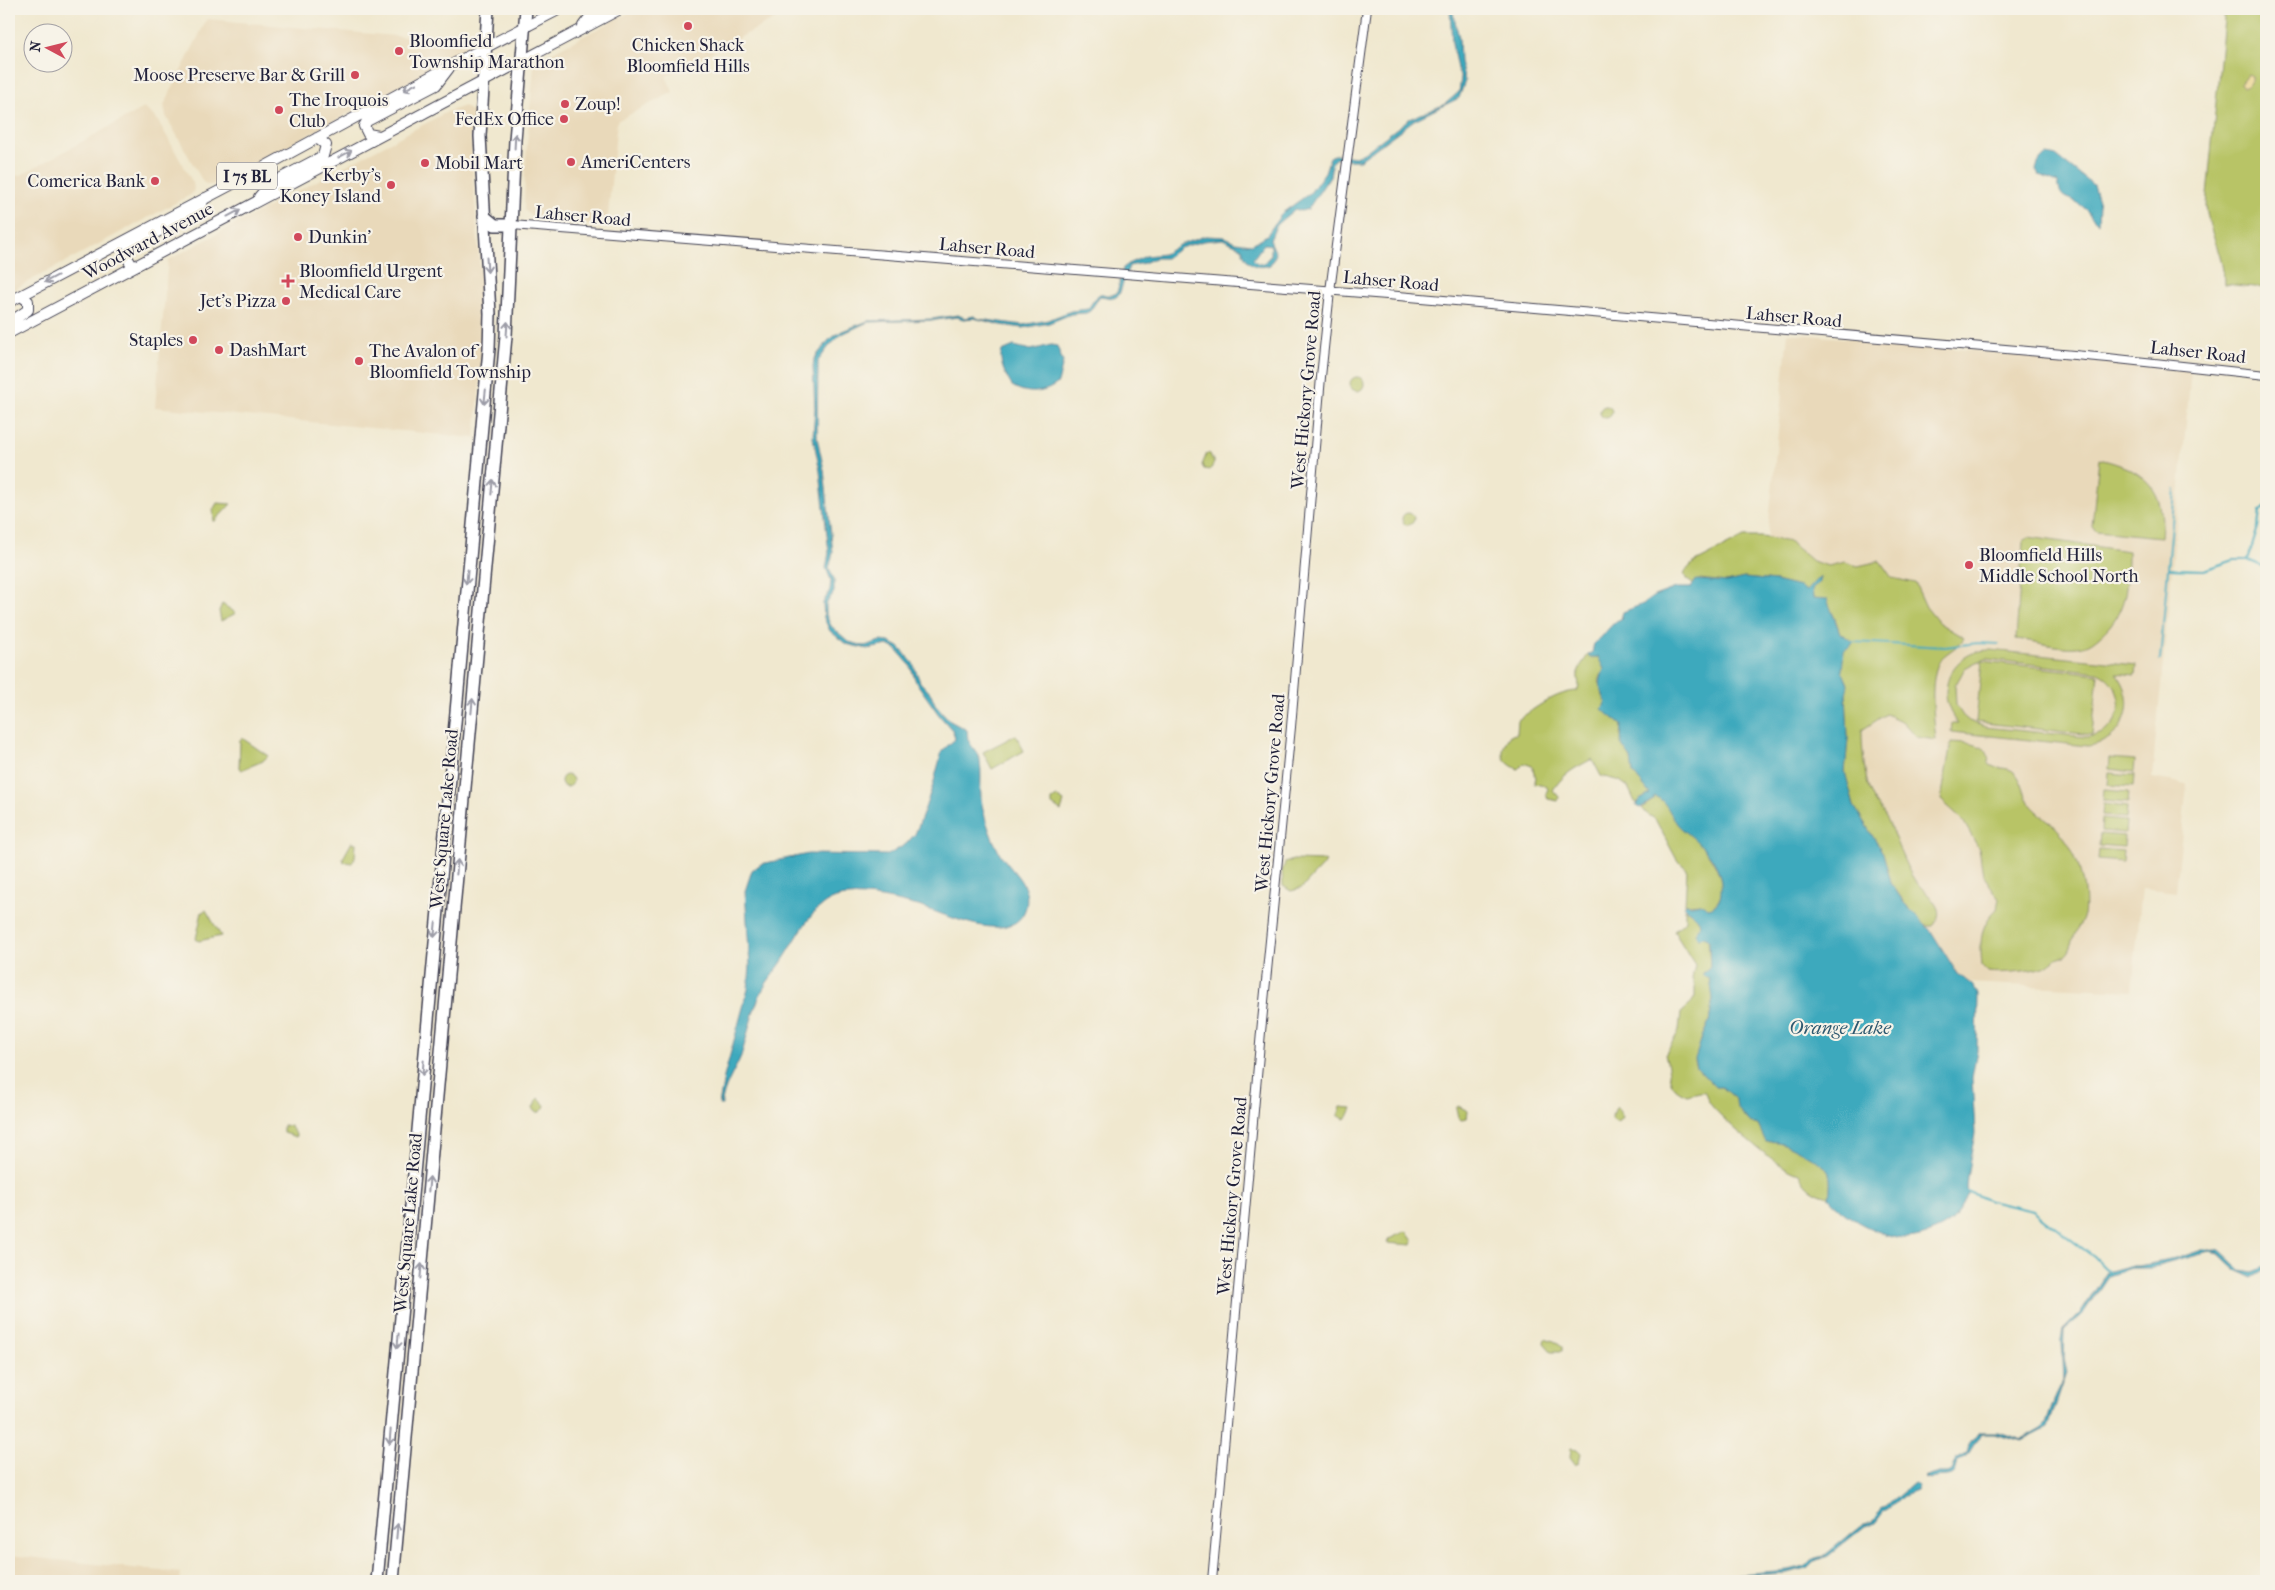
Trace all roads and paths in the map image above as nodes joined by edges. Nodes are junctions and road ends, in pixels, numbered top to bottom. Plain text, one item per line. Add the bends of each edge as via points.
1 (488, 9) edge
2 (526, 9) edge
3 (560, 9) edge
4 (600, 9) edge
5 (620, 9) edge
6 (1367, 9) edge
7 (525, 28) junction
8 (581, 29) junction
9 (485, 49) junction
10 (522, 60) junction
11 (451, 65) junction
12 (482, 82) junction
13 (379, 136) junction
14 (316, 138) junction
15 (205, 197) junction
16 (255, 202) junction
17 (484, 216) junction
18 (512, 225) junction
19 (133, 267) junction
20 (1330, 291) junction
21 (20, 296) junction
22 (9, 302) edge
23 (9, 323) edge
24 (9, 333) edge
25 (2266, 375) edge
26 (377, 1581) edge
27 (393, 1581) edge
28 (1212, 1581) edge

1 - 9 highway, West Square Lake Road
2 - 7 highway, West Square Lake Road
3 - 7 main road, Woodward Avenue
4 - 8 main road via 593,12
5 - 8 main road, Woodward Avenue
6 - 20 street, West Hickory Grove Road
7 - 9 main road, Woodward Avenue
7 - 10 highway, West Square Lake Road
8 - 10 main road, Woodward Avenue
9 - 11 main road, Woodward Avenue / I 75 BL
9 - 12 highway, West Square Lake Road
10 - 12 main road, Woodward Avenue / I 75 BL
18 -> 10 highway, West Square Lake Road
11 - 13 main road via 436,85 367,121 364,126 368,134
11 -> 14 main road, Woodward Avenue / I 75 BL
12 - 13 main road, Woodward Avenue / I 75 BL
12 - 17 highway, West Square Lake Road via 480,136
16 -> 13 main road, Woodward Avenue / I 75 BL
14 - 15 main road, Woodward Avenue / I 75 BL
14 - 16 main road via 326,145 323,156 270,184
15 - 19 main road via 196,212 130,246 125,254
15 -> 21 main road, Woodward Avenue / I 75 BL
19 -> 16 main road, Woodward Avenue / I 75 BL
17 - 18 highway via 495,225
17 -> 26 highway, West Square Lake Road via 490,314 487,369
18 - 20 street, Lahser Road
27 -> 18 highway, West Square Lake Road via 504,364
19 - 24 main road, Woodward Avenue / I 75 BL
20 - 25 street, Lahser Road via 2053,353
20 - 28 street, West Hickory Grove Road
21 - 22 main road, Woodward Avenue / I 75 BL
21 - 23 main road via 28,301 28,310

